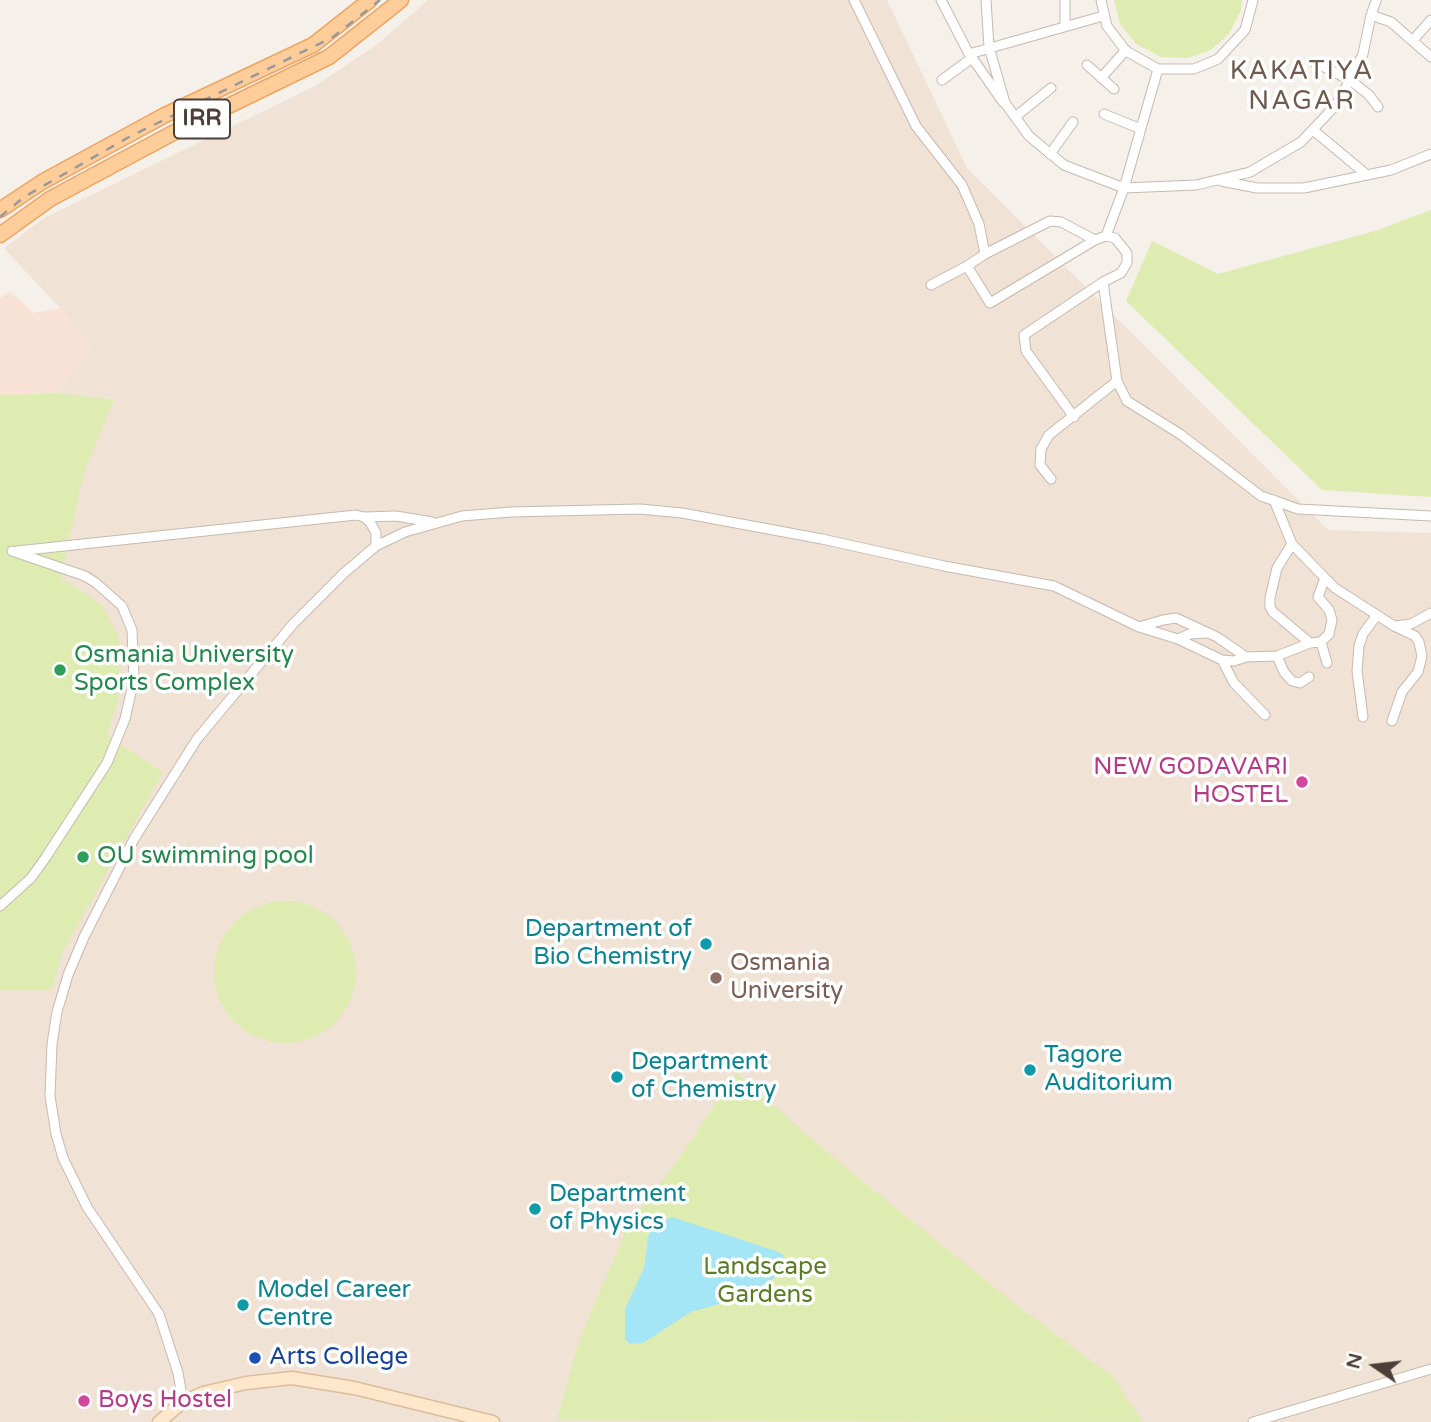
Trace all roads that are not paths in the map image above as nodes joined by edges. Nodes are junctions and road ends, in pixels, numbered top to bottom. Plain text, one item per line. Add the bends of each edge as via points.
1 (370, 0) edge
2 (401, 0) edge
3 (854, 0) edge
4 (941, 0) edge
5 (986, 0) edge
6 (1065, 0) edge
7 (1101, 0) edge
8 (1253, 0) edge
9 (1376, 0) edge
10 (1385, 0) edge
11 (1371, 15) junction
12 (1103, 16) junction
13 (1431, 20) edge
14 (1065, 25) junction
15 (329, 33) junction
16 (1413, 40) junction
17 (989, 47) junction
18 (340, 48) junction
19 (1126, 50) junction
20 (971, 56) junction
21 (1431, 57) edge
22 (1314, 62) dead end
23 (1087, 65) dead end
24 (1158, 69) junction
25 (1101, 78) junction
26 (942, 80) dead end
27 (1350, 80) junction
28 (1051, 88) dead end
29 (1114, 89) dead end
30 (1004, 103) junction
31 (1378, 107) dead end
32 (1104, 114) dead end
33 (1015, 117) junction
34 (1073, 122) dead end
35 (1140, 129) junction
36 (1313, 130) junction
37 (1049, 154) junction
38 (1431, 154) edge
39 (79, 161) junction
40 (1367, 175) junction
41 (87, 179) junction
42 (1216, 180) junction
43 (1124, 188) junction
44 (0, 210) edge
45 (0, 235) edge
46 (1106, 236) junction
47 (1095, 240) junction
48 (985, 254) junction
49 (967, 267) junction
50 (1103, 282) junction
51 (931, 285) dead end
52 (1117, 381) junction
53 (1074, 417) junction
54 (1051, 479) dead end
55 (1274, 500) junction
56 (1431, 516) edge
57 (365, 517) junction
58 (435, 522) junction
59 (1292, 544) junction
60 (376, 546) junction
61 (1325, 578) junction
62 (1431, 613) edge
63 (1377, 615) junction
64 (1394, 626) junction
65 (1139, 627) junction
66 (1209, 633) junction
67 (1178, 639) junction
68 (1224, 641) junction
69 (1321, 642) junction
70 (1310, 643) junction
71 (1277, 656) junction
72 (1246, 657) junction
73 (1220, 659) junction
74 (1327, 663) dead end
75 (1309, 677) dead end
76 (1265, 715) dead end
77 (1363, 717) dead end
78 (1392, 721) dead end
79 (0, 906) edge
80 (1431, 1369) edge
81 (183, 1402) junction
82 (159, 1422) edge
83 (493, 1422) edge
84 (1253, 1422) edge

1 - 15 main road, IRR
2 - 18 main road, IRR
3 - 48 street via 916,126 962,185 979,224
4 - 20 street
5 - 17 street
6 - 14 street
7 - 12 street
8 - 24 street via 1245,30 1218,59 1194,69
9 - 10 street
9 - 11 street
11 - 16 street via 1391,22
11 - 27 street via 1363,54
12 - 14 street
12 - 19 street
13 - 16 street
14 - 17 street
15 - 18 main road
15 - 39 main road, IRR
16 - 21 street
17 - 20 street
17 - 30 street
18 - 41 main road, IRR
19 - 24 street
19 - 25 street
20 - 26 street
20 - 30 street
22 - 27 street
23 - 25 street
24 - 35 street
25 - 29 street
27 - 31 street
27 - 36 street via 1336,105
28 - 33 street
30 - 33 street
32 - 35 street
33 - 37 street
34 - 37 street
35 - 43 street
36 - 40 street
36 - 42 street via 1251,172
37 - 43 street via 1064,165
38 - 40 street
39 - 41 main road
39 - 44 main road, IRR
40 - 42 street via 1304,188 1257,188
41 - 45 main road, IRR
42 - 43 street
43 - 46 street
46 - 47 street
46 - 50 street via 1128,253 1121,273
47 - 48 street via 1050,220
47 - 49 street via 990,303
48 - 49 street
49 - 51 street
50 - 52 street
50 - 53 street via 1024,335 1026,351
52 - 53 street
52 - 55 street via 1127,401 1180,434 1261,496
53 - 54 street via 1049,435 1041,449 1040,465
55 - 56 street via 1298,509
55 - 59 street
57 - 58 street
57 - 60 street via 376,533
57 - 79 street via 12,551 85,576 122,606 132,630 134,679 125,719 107,763 46,858
58 - 60 street
58 - 65 street via 512,512 640,509 682,513 1054,586
59 - 61 street
59 - 70 street via 1277,568 1270,607
60 - 81 street via 293,624 197,739 134,839 84,937 57,1012 50,1096 63,1158 87,1207 159,1314
61 - 63 street
61 - 69 street via 1318,597 1332,620 1329,634
62 - 64 street via 1411,624
63 - 64 street
63 - 77 street via 1359,646
64 - 78 street via 1415,636 1422,656 1419,672 1402,692
65 - 66 street via 1176,618
65 - 67 street
66 - 67 street
66 - 68 street
67 - 73 street
68 - 72 street
68 - 73 street
69 - 70 street
69 - 74 street
70 - 71 street
71 - 72 street
71 - 75 street via 1292,681 1300,683
72 - 73 street
73 - 76 street via 1234,683
80 - 84 street
81 - 82 main road
81 - 83 main road via 221,1387 292,1378

